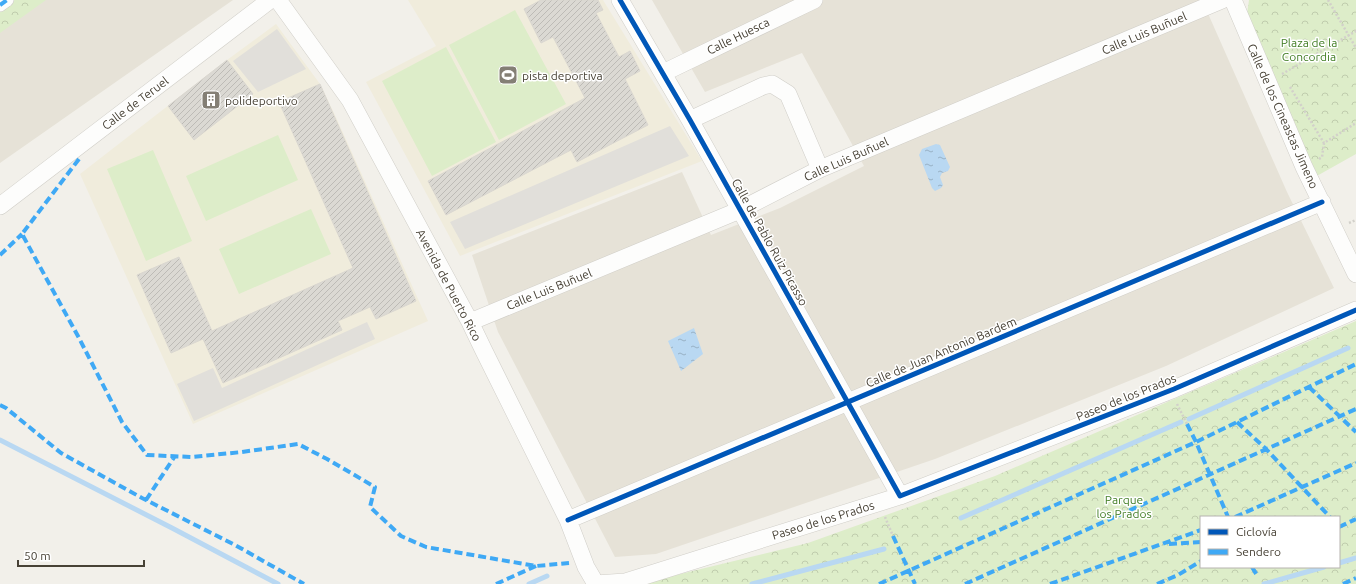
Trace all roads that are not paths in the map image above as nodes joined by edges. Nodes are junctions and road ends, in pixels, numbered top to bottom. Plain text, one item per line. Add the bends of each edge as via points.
1 (6, 0) edge
2 (270, 0) edge
3 (278, 0) edge
4 (620, 0) edge
5 (814, 0) edge
6 (1222, 0) edge
7 (1233, 0) edge
8 (0, 5) edge
9 (663, 73) junction
10 (690, 120) junction
11 (820, 168) junction
12 (1322, 202) junction
13 (0, 206) edge
14 (740, 210) junction
15 (1356, 274) edge
16 (1356, 310) edge
17 (470, 322) junction
18 (848, 402) junction
19 (900, 496) junction
20 (568, 520) junction
21 (596, 584) edge

1 - 8 street
2 - 13 street, Calle de Teruel
3 - 17 street, Avenida de Puerto Rico via 350,100
4 - 9 street, Calle de Pablo Ruiz Picasso
5 - 9 street, Calle Huesca
6 - 11 street, Calle Luis Buñuel
7 - 12 street, Calle de los Cineastas Jimeno via 1304,167
9 - 10 street, Calle de Pablo Ruiz Picasso
10 - 11 street via 772,84 788,94
10 - 14 street, Calle de Pablo Ruiz Picasso
11 - 14 street, Calle Luis Buñuel
12 - 15 street, Calle de los Cineastas Jimeno
12 - 18 street, Calle de Juan Antonio Bardem
14 - 17 street, Calle Luis Buñuel
14 - 18 street, Calle de Pablo Ruiz Picasso
16 - 19 street, Paseo de los Prados via 1174,389
17 - 20 street, Avenida de Puerto Rico
18 - 19 street, Calle de Pablo Ruiz Picasso
18 - 20 street, Calle de Juan Antonio Bardem
19 - 21 street, Paseo de los Prados via 625,582
20 - 21 street, Avenida de Puerto Rico via 586,567

